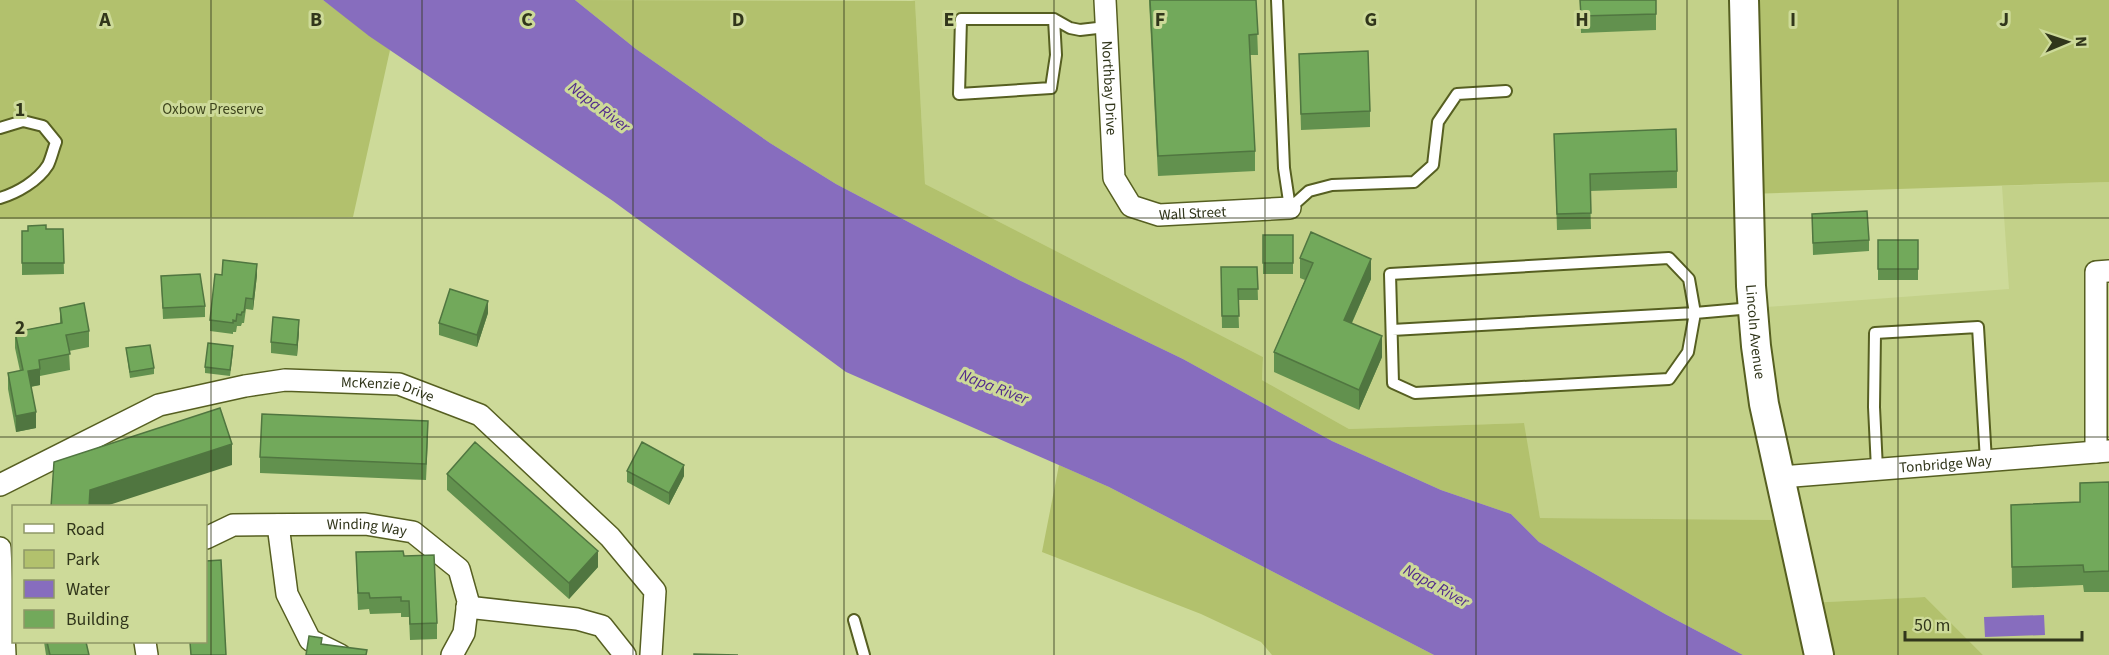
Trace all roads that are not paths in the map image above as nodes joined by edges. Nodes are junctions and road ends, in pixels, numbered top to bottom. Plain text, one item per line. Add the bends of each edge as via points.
1 (1105, 0) edge
2 (1277, 0) edge
3 (1744, 0) edge
4 (1054, 19) junction
5 (1106, 27) junction
6 (1506, 91) dead end
7 (0, 128) edge
8 (1114, 178) joint
9 (0, 198) edge
10 (1290, 208) junction
11 (2109, 271) edge
12 (1753, 308) junction
13 (1695, 314) junction
14 (1392, 330) junction
15 (2102, 452) edge
16 (1986, 461) junction
17 (1877, 469) junction
18 (1781, 477) junction
19 (0, 485) edge
20 (278, 525) junction
21 (207, 538) edge
22 (0, 549) edge
23 (467, 607) junction
24 (854, 620) dead end
25 (5, 655) edge
26 (340, 655) edge
27 (452, 655) edge
28 (625, 655) edge
29 (651, 655) edge
30 (864, 655) edge
31 (1819, 655) edge

1 - 5 street, Northbay Drive
2 - 10 lane via 1284,168
3 - 12 main road, Lincoln Avenue
4 - 4 lane via 961,19 959,94 1051,87 1056,55
4 - 5 lane via 1080,30
5 - 8 street, Northbay Drive
6 - 10 lane via 1457,94 1438,122 1433,165 1413,182 1332,185 1309,191
7 - 9 lane via 23,121 43,126 56,142 47,166 32,182
8 - 10 street, Wall Street via 1131,206 1159,215
11 - 15 street via 2096,272
12 - 13 lane
12 - 18 main road, Lincoln Avenue via 1764,404
13 - 14 lane
13 - 14 lane via 1689,279 1669,258 1390,274
13 - 14 lane via 1688,352 1669,379 1415,393 1394,383
15 - 16 street, Tonbridge Way
16 - 17 street, Tonbridge Way
16 - 17 lane via 1978,327 1875,333
17 - 18 street, Tonbridge Way
18 - 31 main road, Lincoln Avenue
19 - 29 street, McKenzie Drive via 159,405 285,380 399,384 480,415 610,537 656,591
20 - 21 street, Winding Way via 233,525
20 - 23 street, Winding Way via 364,524 413,532 459,570
20 - 26 street via 286,594 310,640
22 - 25 street
23 - 27 street, Winding Way via 464,633
23 - 28 street via 577,619 602,626
24 - 30 lane

